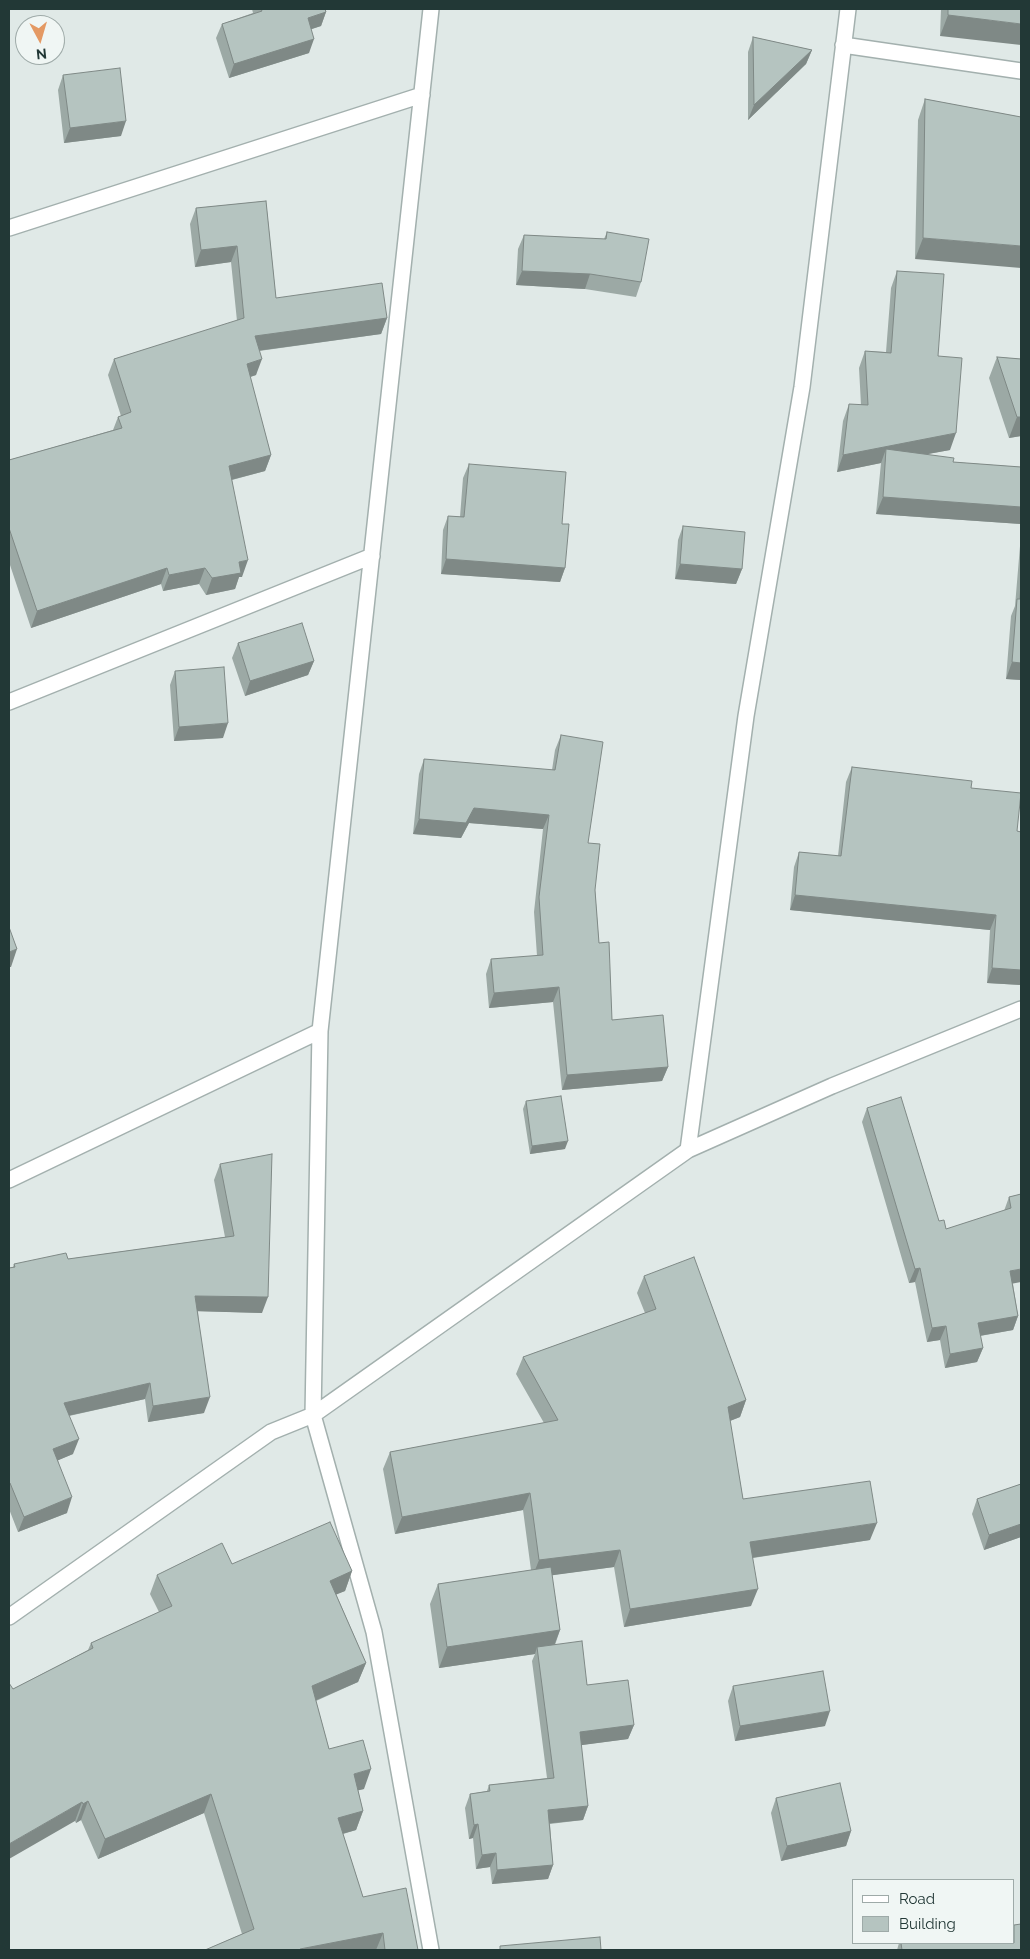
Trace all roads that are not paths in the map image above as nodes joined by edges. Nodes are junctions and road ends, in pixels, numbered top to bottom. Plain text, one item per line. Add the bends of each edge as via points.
1 (431, 9) edge
2 (848, 9) edge
3 (843, 45) junction
4 (1021, 71) edge
5 (422, 95) junction
6 (9, 228) edge
7 (372, 556) junction
8 (9, 702) edge
9 (1021, 1009) edge
10 (320, 1032) junction
11 (688, 1150) junction
12 (9, 1180) edge
13 (313, 1415) junction
14 (9, 1617) edge
15 (431, 1950) edge

1 - 5 street
2 - 3 street
3 - 4 street
3 - 11 street via 802,388 746,716
5 - 6 street
5 - 7 street
7 - 8 street
7 - 10 street
9 - 11 street via 832,1086
10 - 12 street
10 - 13 street
11 - 13 street
13 - 14 street via 271,1432
13 - 15 street via 374,1632

